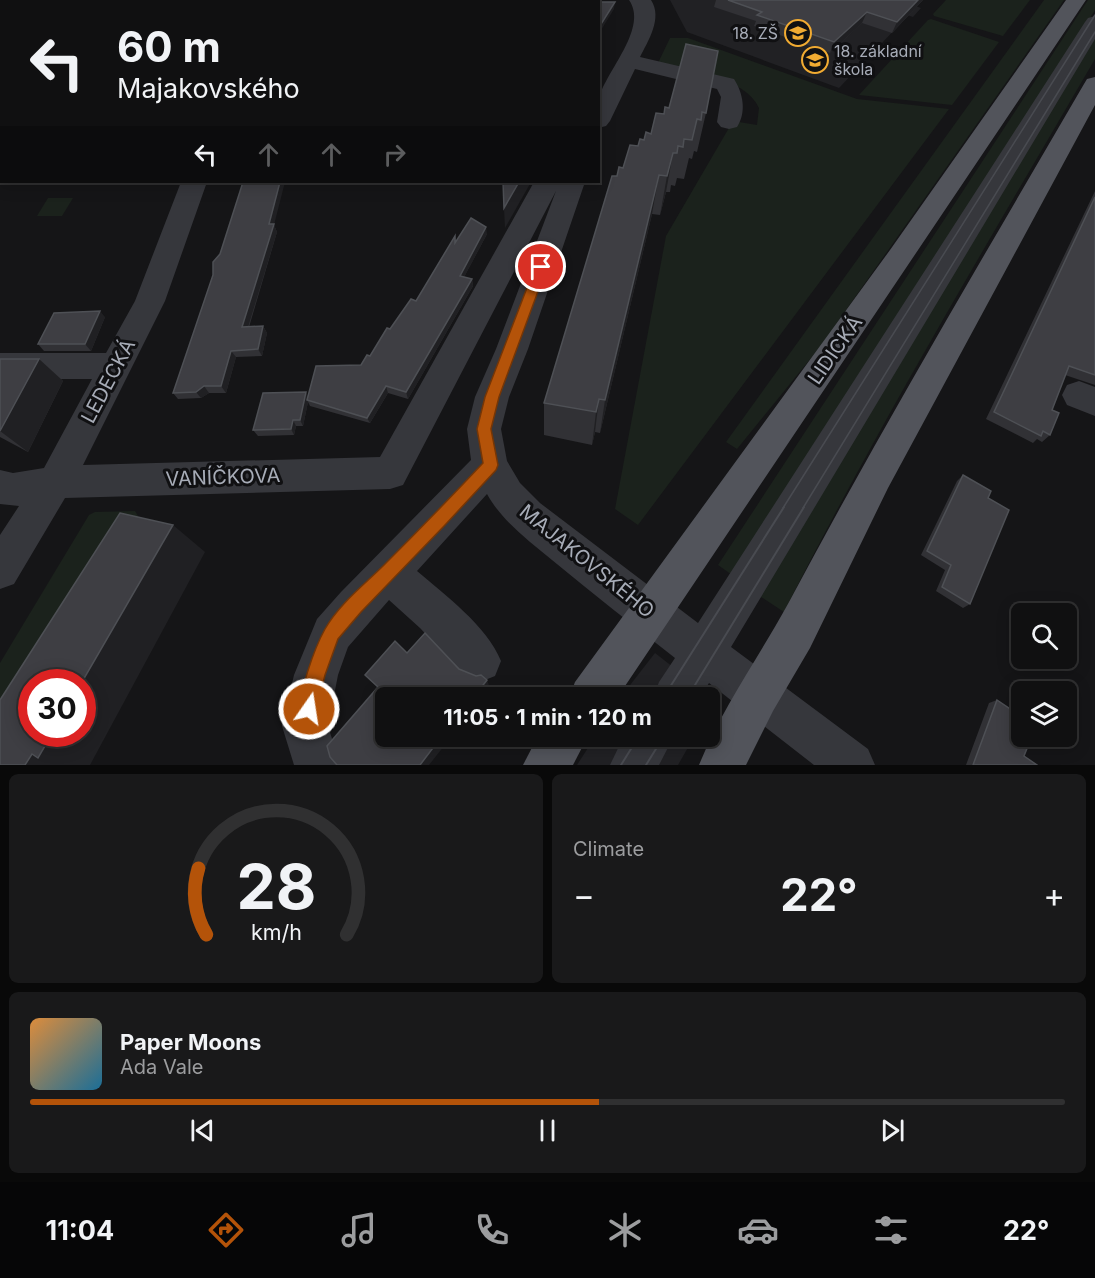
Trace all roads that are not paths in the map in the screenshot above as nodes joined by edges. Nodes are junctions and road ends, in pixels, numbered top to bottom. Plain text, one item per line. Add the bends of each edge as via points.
1 (639, 0) edge
2 (1076, 0) edge
3 (1095, 22) edge
4 (628, 60) junction
5 (1095, 84) edge
6 (600, 117) edge
7 (729, 122) dead end
8 (194, 183) edge
9 (549, 183) edge
10 (572, 183) edge
11 (0, 366) edge
12 (116, 366) junction
13 (490, 465) junction
14 (390, 473) joint
15 (55, 482) junction
16 (0, 487) edge
17 (0, 570) edge
18 (388, 573) junction
19 (651, 613) junction
20 (703, 653) junction
21 (480, 661) dead end
22 (599, 687) edge
23 (682, 687) edge
24 (757, 695) junction
25 (558, 747) edge
26 (644, 747) edge
27 (316, 761) dead end
28 (546, 765) edge
29 (633, 765) edge
30 (722, 765) edge
31 (852, 765) edge

1 - 4 street via 645,4 645,20
2 - 19 main road, LIDICKÁ
3 - 20 street
4 - 6 street
4 - 7 street via 726,84 732,97
5 - 24 main road via 876,476 795,633
8 - 12 street, LEDECKÁ via 150,301
9 - 14 street, MAJAKOVSKÉHO via 544,186
10 - 13 street, MAJAKOVSKÉHO via 492,397 484,429
11 - 12 street
12 - 15 street, LEDECKÁ
13 - 18 street
13 - 19 street, MAJAKOVSKÉHO via 507,495 527,515
14 - 15 street, VANÍČKOVA
15 - 16 street, VANÍČKOVA via 13,490
15 - 17 street, LEDECKÁ
18 - 21 street
18 - 27 street via 332,634 316,675 305,726
19 - 20 street, MAJAKOVSKÉHO
19 - 22 main road, LIDICKÁ
20 - 23 street
20 - 24 street, MAJAKOVSKÉHO
24 - 30 main road
24 - 31 street, MAJAKOVSKÉHO
25 - 28 main road
26 - 29 street

